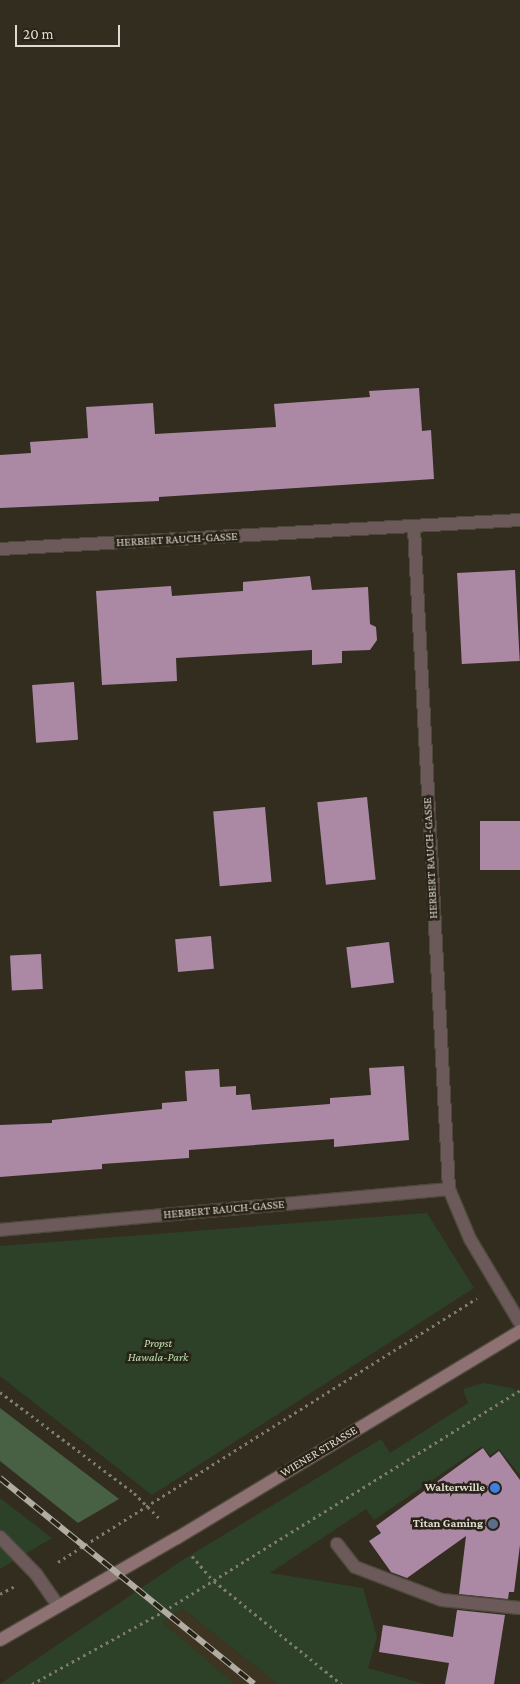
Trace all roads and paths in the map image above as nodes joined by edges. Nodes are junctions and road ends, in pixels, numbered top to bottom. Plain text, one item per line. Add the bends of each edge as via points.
1 (520, 520) edge
2 (414, 528) junction
3 (0, 549) edge
4 (449, 1189) junction
5 (0, 1230) edge
6 (498, 1284) junction
7 (520, 1323) edge
8 (520, 1331) edge
9 (520, 1390) edge
10 (0, 1392) edge
11 (148, 1505) junction
12 (0, 1537) edge
13 (337, 1544) dead end
14 (36, 1574) junction
15 (214, 1581) junction
16 (58, 1606) junction
17 (520, 1608) edge
18 (0, 1640) edge
19 (32, 1684) edge
20 (341, 1684) edge

1 - 2 street, HERBERT RAUCH-GASSE
2 - 3 street, HERBERT RAUCH-GASSE
2 - 4 street, HERBERT RAUCH-GASSE
4 - 5 street, HERBERT RAUCH-GASSE
4 - 6 street, HERBERT RAUCH-GASSE via 470,1239
6 - 7 street, HERBERT RAUCH-GASSE
6 - 11 path
8 - 16 main road, WIENER STRASSE
9 - 15 path
10 - 11 path
11 - 14 path via 87,1546
12 - 14 street
13 - 17 street via 355,1567 442,1600
14 - 16 street
15 - 19 path
15 - 20 path
16 - 18 main road, WIENER STRASSE

